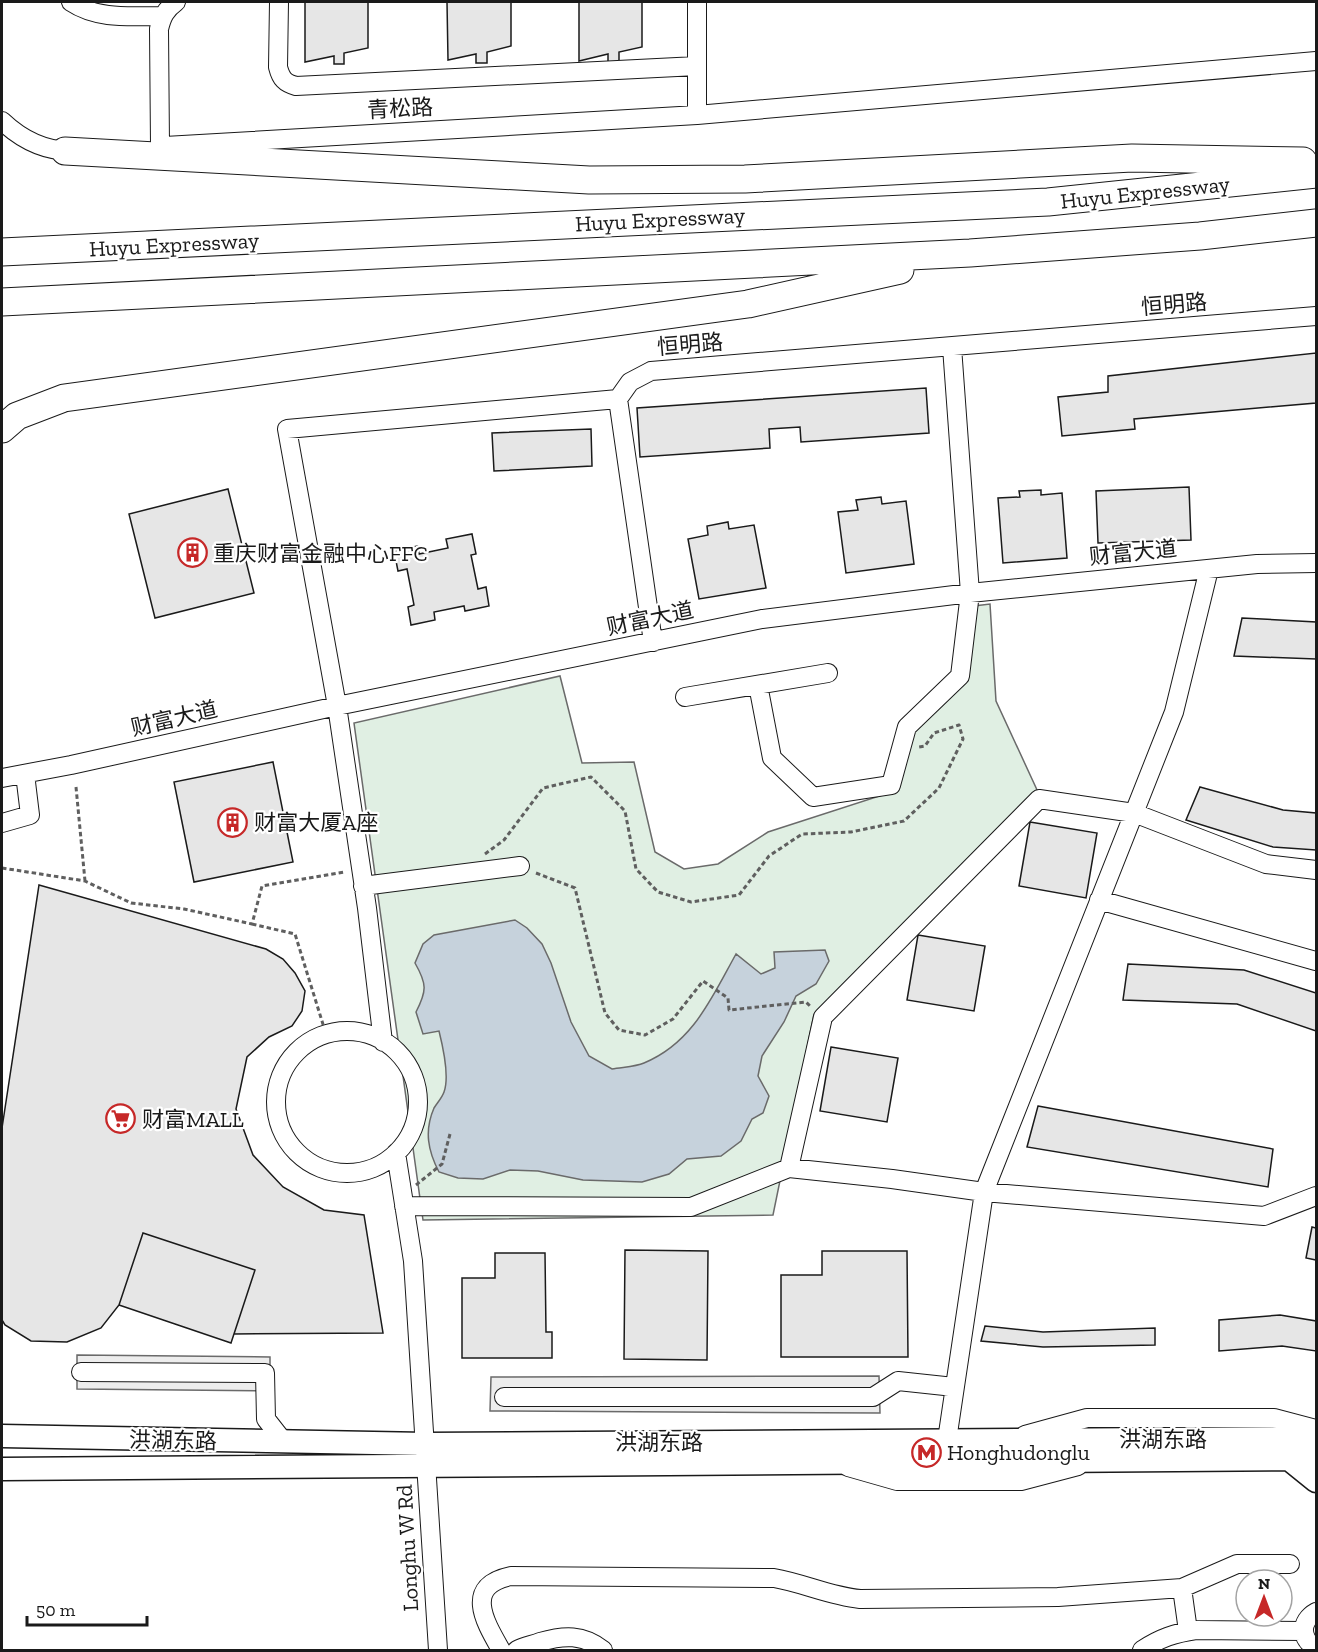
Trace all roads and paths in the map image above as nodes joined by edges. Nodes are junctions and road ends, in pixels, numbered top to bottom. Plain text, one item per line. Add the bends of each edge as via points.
1 (71, 2) edge
2 (176, 2) edge
3 (279, 2) edge
4 (697, 2) edge
5 (162, 16) junction
6 (1317, 61) edge
7 (697, 66) junction
8 (697, 115) junction
9 (2, 121) edge
10 (160, 146) junction
11 (65, 151) junction
12 (1317, 161) edge
13 (1317, 174) edge
14 (1317, 223) edge
15 (2, 252) edge
16 (970, 254) junction
17 (2, 302) edge
18 (1317, 316) edge
19 (952, 347) junction
20 (618, 399) junction
21 (2, 429) edge
22 (1317, 563) edge
23 (1209, 569) junction
24 (970, 593) junction
25 (652, 642) junction
26 (828, 673) dead end
27 (758, 685) junction
28 (685, 697) dead end
29 (337, 706) junction
30 (902, 748) junction
31 (24, 774) junction
32 (2, 778) edge
33 (76, 787) dead end
34 (1134, 813) junction
35 (2, 823) edge
36 (485, 854) dead end
37 (520, 867) joint
38 (2, 868) edge
39 (1317, 870) edge
40 (362, 877) junction
41 (85, 881) junction
42 (1099, 900) junction
43 (252, 924) junction
44 (1317, 961) edge
45 (806, 1002) dead end
46 (326, 1034) junction
47 (383, 1042) junction
48 (450, 1134) dead end
49 (396, 1154) junction
50 (789, 1168) junction
51 (430, 1174) dead end
52 (984, 1192) junction
53 (1317, 1196) edge
54 (404, 1206) junction
55 (81, 1372) dead end
56 (954, 1387) junction
57 (504, 1397) dead end
58 (1317, 1429) edge
59 (2, 1436) edge
60 (1317, 1438) edge
61 (1008, 1439) junction
62 (946, 1440) junction
63 (284, 1442) junction
64 (426, 1455) junction
65 (1290, 1460) junction
66 (1317, 1460) edge
67 (2, 1468) edge
68 (1317, 1481) edge
69 (1290, 1564) dead end
70 (1182, 1588) junction
71 (1317, 1612) edge
72 (1188, 1631) junction
73 (1304, 1631) junction
74 (1317, 1648) edge
75 (438, 1650) edge
76 (501, 1650) edge
77 (518, 1650) edge
78 (603, 1650) edge
79 (1142, 1650) edge

1 - 5 street via 82,10 106,16
2 - 5 street
3 - 7 street via 278,67 286,83 296,86
4 - 7 street
5 - 10 street
6 - 8 street, 青松路
7 - 8 street
8 - 10 street, 青松路
9 - 11 street, 青松路 via 35,145
10 - 11 street, 青松路
11 - 12 highway via 589,180 744,179 1132,158
13 - 15 highway, Huyu Expressway via 1048,202
14 - 16 highway, Huyu Expressway
16 - 17 highway, Huyu Expressway
16 - 21 highway via 748,304 63,398 17,416
18 - 19 street, 恒明路
19 - 20 street, 恒明路 via 651,371 630,382
19 - 24 street
20 - 25 street
20 - 29 street via 287,429
22 - 23 street, 财富大道
23 - 24 street, 财富大道
23 - 34 street via 1174,712
24 - 25 street, 财富大道 via 762,619
24 - 30 street via 960,676 907,727
25 - 29 street, 财富大道
26 - 27 street
27 - 28 street
27 - 30 street via 772,758 813,797 891,785
29 - 31 street, 财富大道
29 - 40 street
30 - 36 path via 925,746 934,733 959,725 963,739 939,788 904,820 851,832 802,834 769,856 739,895 691,902 658,892 636,869 625,811 591,777 543,788 504,840
31 - 32 street, 财富大道
31 - 35 street via 30,815
33 - 41 path
34 - 39 street via 1266,864
34 - 42 street
34 - 50 street via 1039,799 823,1017
37 - 40 street
37 - 45 path via 574,888 605,1013 619,1030 645,1035 673,1019 703,981 728,998 729,1010
38 - 41 path
40 - 43 path via 262,886
40 - 47 street
41 - 43 path via 131,903 184,909
42 - 44 street
42 - 52 street
43 - 46 path via 295,934
46 - 47 street via 349,1031 372,1035
46 - 49 street via 305,1044 289,1061 279,1082 276,1104 280,1127 291,1147 309,1162 330,1171 354,1173 376,1167
47 - 49 street via 393,1047 408,1066 417,1088 418,1112 411,1134
48 - 51 path via 441,1164
49 - 54 street, Longhu W Rd
50 - 52 street
50 - 54 street via 691,1207
52 - 53 street via 1264,1216
52 - 56 street
54 - 64 street, Longhu W Rd via 413,1261
55 - 63 street via 265,1373 266,1419
56 - 57 street via 897,1381 873,1397
56 - 62 street
58 - 61 street via 1274,1418 1087,1418
59 - 63 main road, 洪湖东路
60 - 61 main road, 洪湖东路
61 - 62 main road, 洪湖东路
62 - 64 main road, 洪湖东路
63 - 64 main road, 洪湖东路
64 - 65 main road, 洪湖东路 via 832,1463
64 - 67 main road, 洪湖东路
64 - 75 street, Longhu W Rd
65 - 66 main road, 洪湖东路
65 - 68 main road
69 - 70 street via 1238,1564
70 - 72 street
70 - 76 street via 1058,1597 860,1599 774,1578 511,1576 486,1586 483,1596 485,1622
71 - 73 street via 1305,1622
72 - 73 street
72 - 79 street via 1163,1637
73 - 74 street via 1307,1641
77 - 78 street via 565,1637 579,1637

